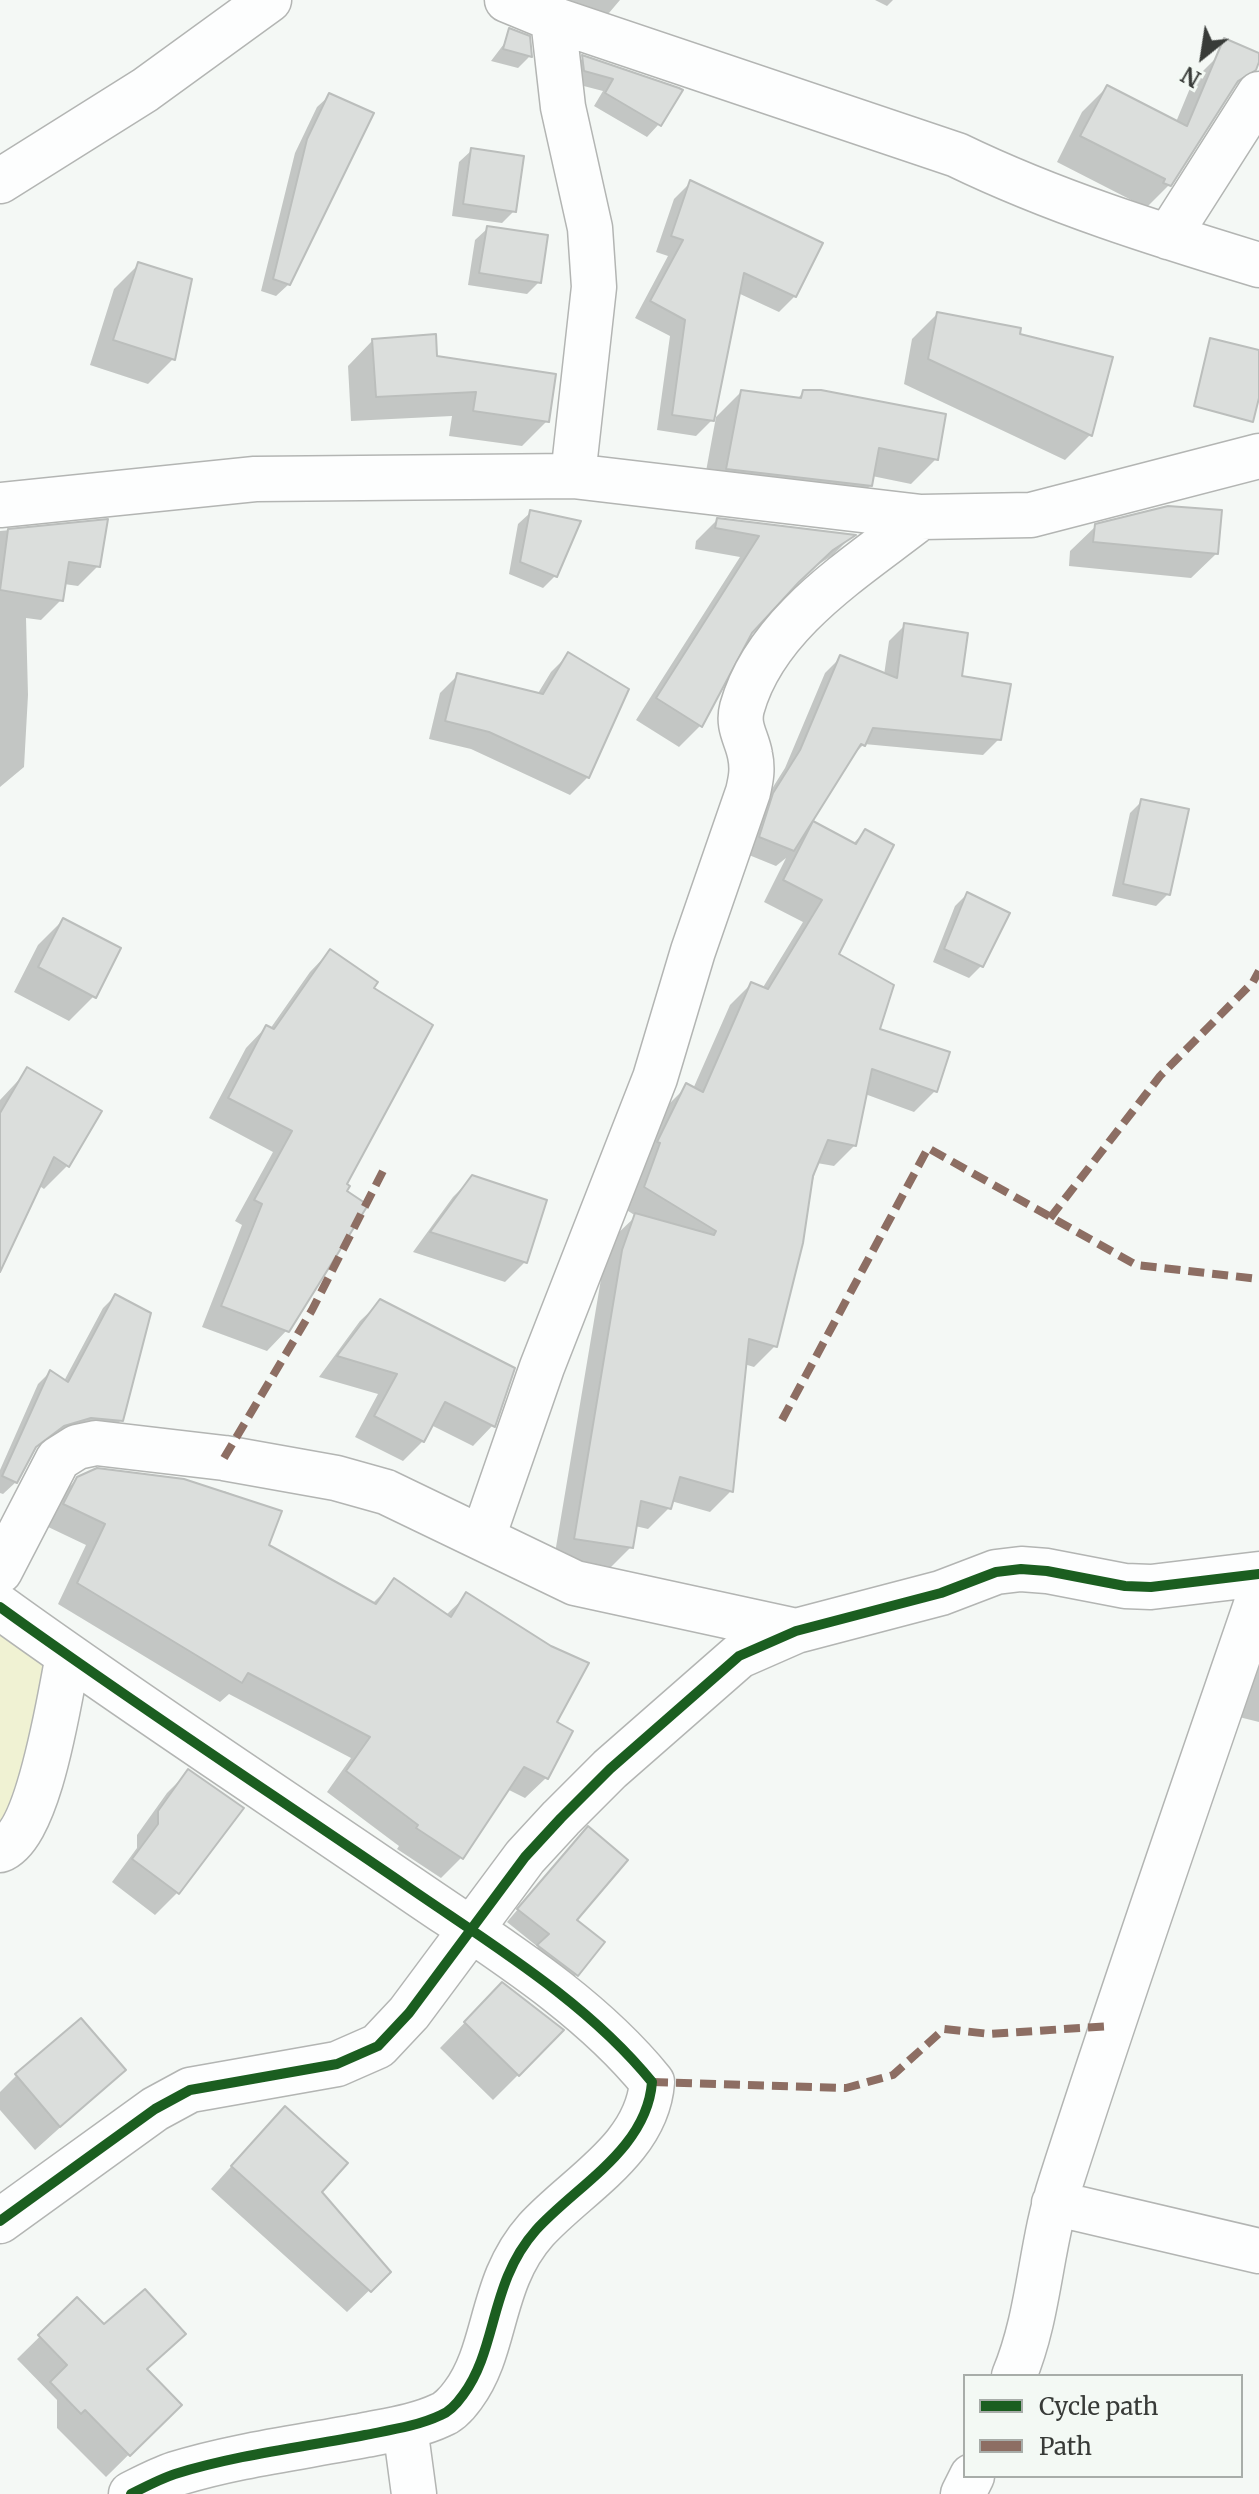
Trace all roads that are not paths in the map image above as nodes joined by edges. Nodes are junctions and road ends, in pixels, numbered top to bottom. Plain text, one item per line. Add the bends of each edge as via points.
1 (269, 0) edge
2 (507, 0) edge
3 (553, 19) junction
4 (1259, 94) edge
5 (0, 181) edge
6 (1168, 237) junction
7 (1259, 265) edge
8 (1259, 456) edge
9 (573, 476) junction
10 (0, 505) edge
11 (921, 517) junction
12 (483, 1537) junction
13 (0, 1571) edge
14 (1259, 1574) edge
15 (1259, 1596) edge
16 (0, 1607) edge
17 (796, 1631) junction
18 (68, 1656) junction
19 (0, 1850) edge
20 (471, 1930) junction
21 (1054, 2203) junction
22 (0, 2221) edge
23 (1259, 2251) edge
24 (1015, 2374) edge
25 (405, 2427) junction
26 (131, 2494) edge
27 (414, 2494) edge

1 - 5 street via 145,90
2 - 3 street
3 - 6 street via 957,155 1012,181
3 - 9 street via 563,107 590,228 594,287
4 - 6 street
6 - 7 street
8 - 11 street via 1031,515
9 - 10 street via 255,479
9 - 11 street
11 - 12 street via 822,594 773,648 752,683 741,710 752,773 748,792 655,1078 542,1367
12 - 13 street via 386,1492 336,1478 96,1443 58,1459
12 - 17 street via 575,1583
14 - 17 street via 1151,1587 1034,1570 996,1572 941,1593
15 - 21 street
16 - 18 street
17 - 20 street via 718,1671 610,1769 525,1857
18 - 19 street via 34,1804 21,1835
18 - 20 street
20 - 22 street via 378,2046 337,2064 190,2090 155,2109
20 - 25 street via 627,2051 652,2082 651,2099 622,2150 535,2231 513,2260 464,2394 444,2414
21 - 23 street
21 - 24 street via 1029,2333
25 - 26 street via 174,2474
25 - 27 street

